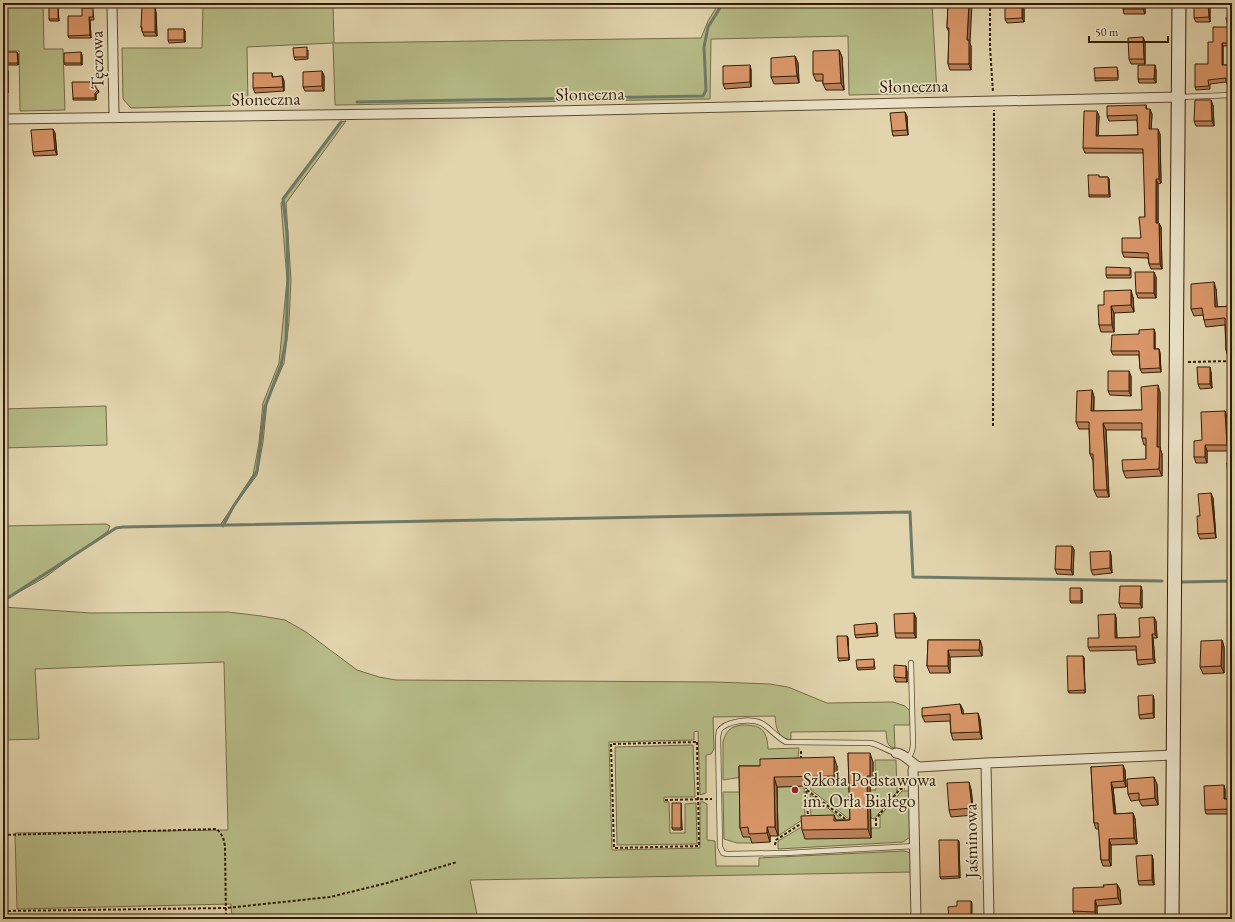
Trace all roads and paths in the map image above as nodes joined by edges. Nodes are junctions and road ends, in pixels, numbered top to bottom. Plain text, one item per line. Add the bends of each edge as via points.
1 (112, 3) edge
2 (990, 3) edge
3 (1178, 3) edge
4 (1232, 95) edge
5 (1178, 97) junction
6 (994, 101) junction
7 (114, 117) junction
8 (3, 119) edge
9 (1232, 361) edge
10 (1177, 362) junction
11 (992, 426) dead end
12 (911, 663) dead end
13 (802, 742) junction
14 (896, 753) joint
15 (1174, 755) junction
16 (911, 762) junction
17 (986, 762) junction
18 (801, 764) edge
19 (806, 786) edge
20 (914, 788) junction
21 (807, 790) junction
22 (698, 799) junction
23 (712, 799) dead end
24 (665, 800) dead end
25 (804, 822) edge
26 (808, 822) edge
27 (842, 822) edge
28 (871, 823) dead end
29 (876, 823) junction
30 (876, 826) dead end
31 (3, 835) edge
32 (770, 839) dead end
33 (776, 840) junction
34 (769, 846) dead end
35 (915, 846) junction
36 (457, 862) dead end
37 (226, 908) junction
38 (3, 911) edge
39 (226, 919) edge
40 (916, 919) edge
41 (989, 919) edge
42 (1172, 919) edge

1 - 7 street, Tęczowa
2 - 6 path
3 - 5 main road
4 - 5 lane
5 - 6 street, Słoneczna
5 - 10 main road
6 - 7 street, Słoneczna via 465,113
6 - 11 path
7 - 8 street, Słoneczna
9 - 10 path
10 - 15 main road
12 - 16 lane
13 - 14 lane via 871,743
13 - 18 path
13 - 35 lane via 786,742 765,725 746,720 733,722 719,731 720,848 723,853 786,853
14 - 16 street
15 - 17 street
15 - 42 main road
16 - 17 street via 919,767
16 - 20 street
17 - 41 street, Jaśminowa
19 - 21 path
20 - 29 path via 900,789 876,819
20 - 35 street
21 - 26 path
21 - 27 path via 849,822
22 - 22 path via 697,742 611,744 614,848 699,846
22 - 23 path
22 - 24 path
25 - 33 path
28 - 29 path
29 - 30 path
31 - 37 path via 217,829 223,837 225,846
32 - 33 path
33 - 34 path via 776,845
35 - 40 street
36 - 37 path via 330,897
37 - 38 path
37 - 39 path

